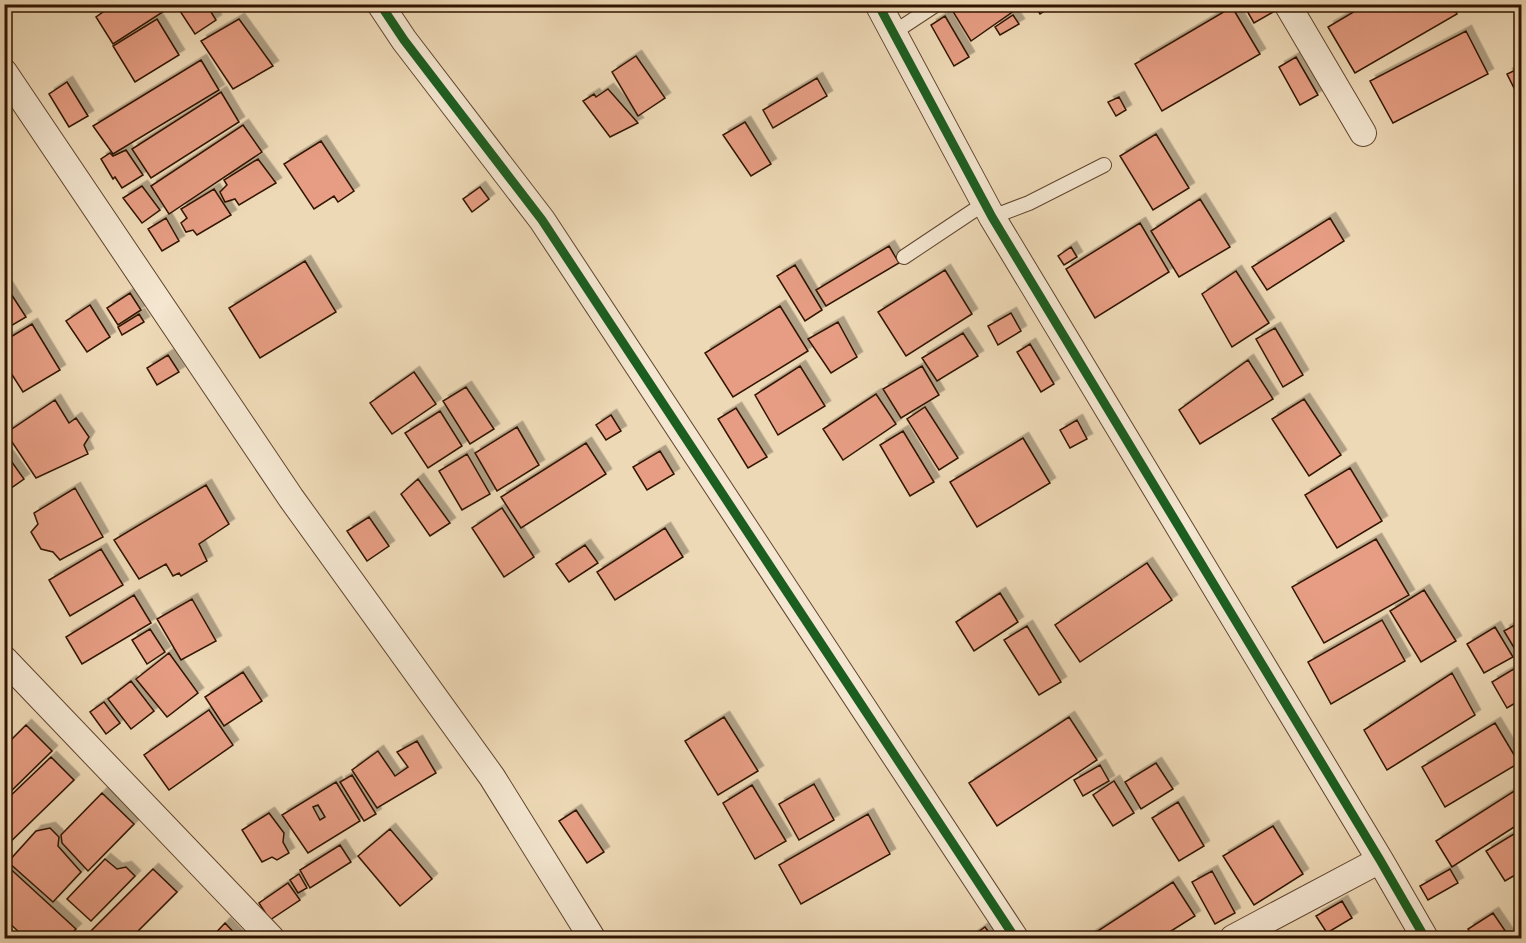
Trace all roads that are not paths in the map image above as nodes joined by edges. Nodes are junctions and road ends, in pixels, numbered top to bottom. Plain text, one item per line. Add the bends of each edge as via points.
1 (380, 4) edge
2 (878, 4) edge
3 (937, 4) edge
4 (1287, 4) edge
5 (893, 33) junction
6 (4, 72) edge
7 (1363, 133) dead end
8 (1104, 165) dead end
9 (988, 210) junction
10 (904, 257) dead end
11 (4, 659) edge
12 (1380, 860) junction
13 (271, 939) edge
14 (592, 939) edge
15 (1015, 939) edge
16 (1233, 939) edge
17 (1425, 939) edge

1 - 15 street via 542,220
2 - 5 street
3 - 5 lane
4 - 7 street
5 - 9 street
6 - 14 street via 291,498 492,777
8 - 9 lane via 1029,204
9 - 10 lane
9 - 12 street
11 - 13 street
12 - 16 street
12 - 17 street

